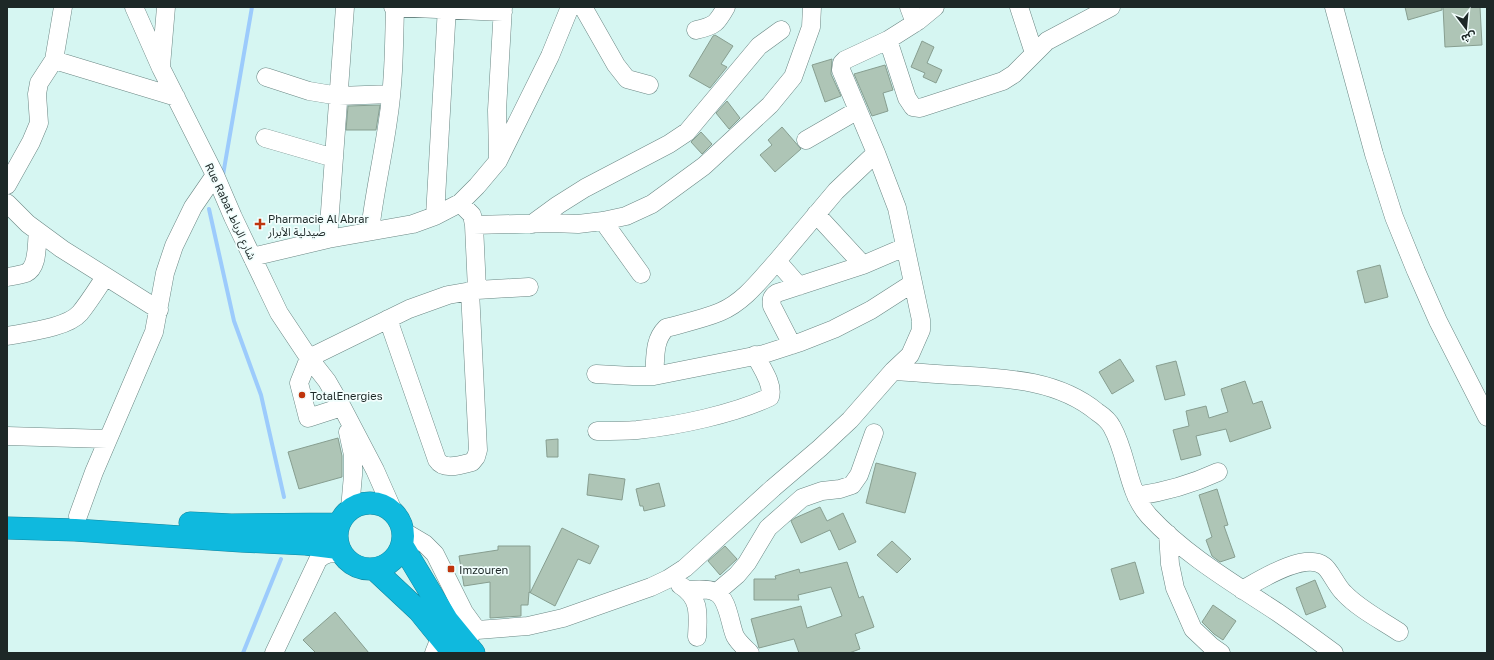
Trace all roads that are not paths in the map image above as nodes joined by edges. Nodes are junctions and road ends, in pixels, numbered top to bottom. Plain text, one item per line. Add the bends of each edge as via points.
1 (63, 7) edge
2 (134, 7) edge
3 (166, 7) edge
4 (345, 7) edge
5 (394, 7) edge
6 (570, 7) edge
7 (583, 7) edge
8 (726, 7) edge
9 (812, 7) edge
10 (935, 7) edge
11 (1020, 7) edge
12 (1111, 7) edge
13 (1334, 7) edge
14 (447, 8) edge
15 (503, 10) edge
16 (1084, 13) edge
17 (912, 15) edge
18 (696, 30) dead end
19 (781, 30) dead end
20 (888, 40) junction
21 (1034, 53) junction
22 (54, 60) junction
23 (161, 68) junction
24 (266, 76) dead end
25 (649, 85) dead end
26 (391, 94) junction
27 (339, 96) junction
28 (176, 97) junction
29 (858, 110) junction
30 (265, 138) dead end
31 (806, 140) dead end
32 (876, 153) junction
33 (334, 158) junction
34 (498, 161) junction
35 (214, 175) junction
36 (7, 185) edge
37 (460, 202) junction
38 (7, 203) edge
39 (816, 214) junction
40 (435, 216) junction
41 (603, 221) junction
42 (532, 224) junction
43 (474, 225) junction
44 (370, 231) junction
45 (38, 232) junction
46 (328, 239) junction
47 (905, 248) junction
48 (252, 257) junction
49 (777, 261) junction
50 (863, 265) junction
51 (641, 274) dead end
52 (7, 277) edge
53 (105, 277) junction
54 (913, 283) junction
55 (798, 286) junction
56 (529, 287) dead end
57 (474, 291) junction
58 (159, 310) junction
59 (388, 319) junction
60 (7, 336) edge
61 (792, 345) junction
62 (755, 356) junction
63 (309, 358) junction
64 (893, 371) junction
65 (596, 374) dead end
66 (654, 376) junction
67 (342, 407) junction
68 (1487, 417) edge
69 (597, 432) dead end
70 (874, 434) dead end
71 (7, 436) edge
72 (108, 439) junction
73 (1218, 472) dead end
74 (1136, 496) junction
75 (7, 513) edge
76 (78, 516) junction
77 (344, 516) junction
78 (7, 528) edge
79 (400, 530) junction
80 (1168, 534) junction
81 (340, 551) junction
82 (374, 569) junction
83 (668, 579) junction
84 (687, 590) junction
85 (1242, 590) junction
86 (717, 592) junction
87 (1400, 632) dead end
88 (697, 637) dead end
89 (456, 644) edge
90 (274, 653) edge
91 (750, 653) edge
92 (1221, 653) edge
93 (1334, 653) edge

1 - 22 street
2 - 23 street, Rue Rabat شارع الرباط
3 - 23 street
4 - 27 street
5 - 14 street
5 - 26 street
6 - 34 street via 550,56
7 - 25 street via 616,65 627,79
8 - 18 street via 718,21 708,28
9 - 41 street via 810,27 793,77 770,105 704,166 652,204 626,216
10 - 17 street
11 - 21 street
12 - 16 street
13 - 68 street via 1394,217 1438,321
14 - 15 street
14 - 40 street
15 - 34 street via 497,110
16 - 21 street
17 - 20 street
19 - 42 street via 759,46 687,132 585,188
20 - 21 street via 907,98 913,107 920,108 1003,81 1014,74
20 - 29 street via 846,60 841,66
22 - 28 street
22 - 36 street via 39,83 39,116 36,129
23 - 28 street, Rue Rabat شارع الرباط
24 - 27 street via 309,91
26 - 27 street
26 - 44 street
27 - 33 street
28 - 35 street, Rue Rabat شارع الرباط
29 - 31 street
29 - 32 street
30 - 33 street
32 - 39 street
32 - 47 street via 897,208
33 - 46 street
34 - 37 street
35 - 48 street, Rue Rabat شارع الرباط
35 - 58 street via 193,207 174,246 165,273
37 - 40 street
37 - 43 street via 472,215
38 - 45 street
39 - 49 street
39 - 50 street
40 - 44 street via 413,224
41 - 42 street
41 - 51 street
42 - 43 street
43 - 57 street
44 - 46 street
45 - 52 street via 34,264 31,269 26,273
45 - 53 street
46 - 48 street
47 - 50 street
47 - 54 street
48 - 63 street, Rue Rabat شارع الرباط via 280,313
49 - 55 street
49 - 66 street via 747,294 730,307 666,328 660,334 657,343
50 - 55 street
53 - 58 street
53 - 60 street via 79,314 55,326
54 - 61 street via 834,329
54 - 64 street via 921,330 910,355
55 - 61 street via 777,293 771,299
56 - 57 street
57 - 59 street via 448,295
57 - 59 street via 478,450 472,462 447,466 437,460
58 - 72 street via 154,332
59 - 63 street
61 - 62 street
62 - 66 street
62 - 69 street via 770,384 770,397 716,415 681,423 637,430
63 - 67 street, Rue Rabat شارع الرباط via 327,381
63 - 67 street via 299,383 308,418
64 - 74 street via 1028,381 1055,389 1088,404 1112,427
64 - 83 street via 850,420 820,448 685,568
65 - 66 street
67 - 77 street, Rue Rabat شارع الرباط via 353,455 353,475
67 - 79 street, Rue Rabat شارع الرباط via 375,470
70 - 86 street via 859,475 852,485 802,498 768,528 737,575
71 - 72 street
72 - 76 street
73 - 74 street via 1165,491
74 - 80 street via 1149,516
75 - 76 highway
76 - 77 highway via 231,525
77 - 79 highway via 361,504 385,506
77 - 81 highway via 336,540
78 - 81 highway via 306,544
79 - 82 highway via 396,557 390,563
79 - 89 highway via 447,620
80 - 85 street
80 - 92 street via 1175,588 1193,629
81 - 82 highway via 347,561 355,566
81 - 90 street via 323,555 318,560
82 - 89 highway
83 - 84 street
83 - 89 street via 563,618
84 - 86 street
84 - 88 street via 697,608
85 - 87 street via 1299,562 1313,562 1324,566 1343,593
85 - 93 street
86 - 91 street via 730,616 735,636

